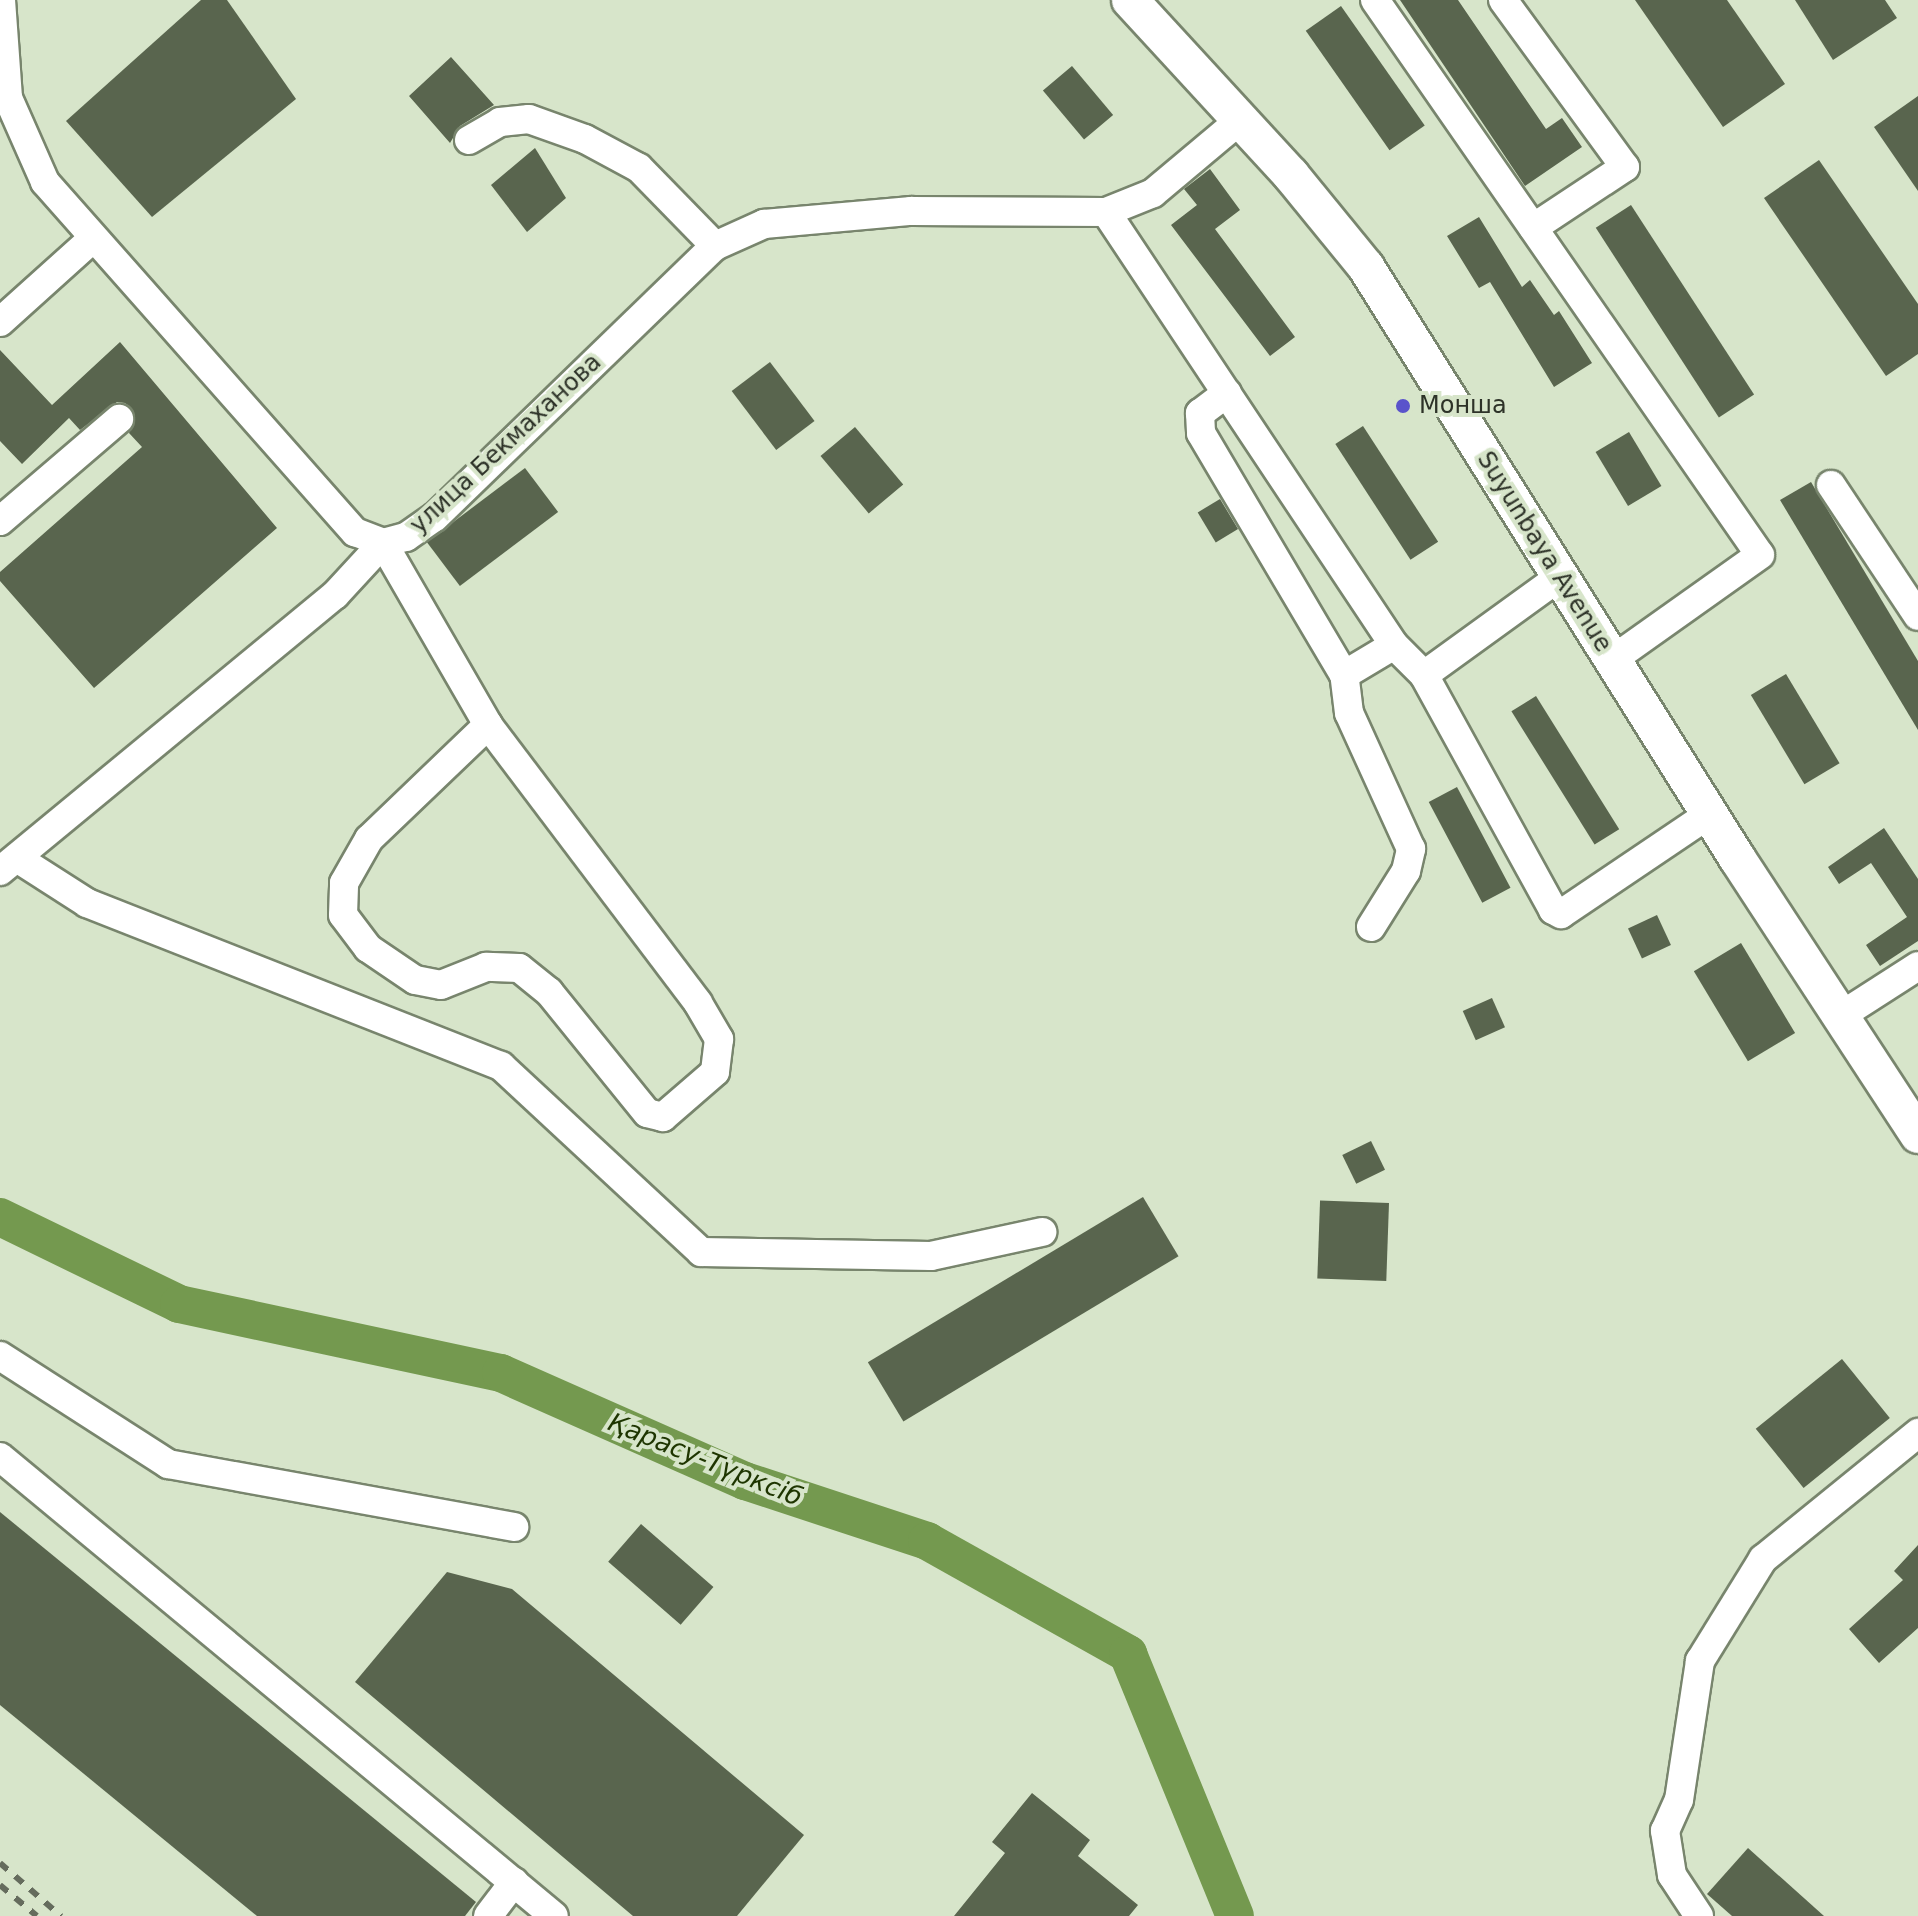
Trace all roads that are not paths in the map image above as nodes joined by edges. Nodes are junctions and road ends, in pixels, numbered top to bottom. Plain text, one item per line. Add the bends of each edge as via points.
1 (1, 0) edge
2 (1130, 0) edge
3 (1375, 0) edge
4 (1503, 0) edge
5 (1240, 120) junction
6 (469, 140) dead end
7 (1106, 212) junction
8 (1533, 228) junction
9 (91, 240) junction
10 (715, 246) junction
11 (0, 322) edge
12 (1227, 393) junction
13 (119, 419) dead end
14 (1831, 485) dead end
15 (0, 521) edge
16 (383, 543) junction
17 (1558, 578) junction
18 (1918, 616) edge
19 (1394, 645) junction
20 (1612, 660) junction
21 (1344, 675) junction
22 (1424, 675) junction
23 (488, 725) junction
24 (1709, 814) junction
25 (8, 864) edge
26 (1371, 927) dead end
27 (1918, 966) edge
28 (1842, 1015) junction
29 (1918, 1135) edge
30 (1042, 1232) dead end
31 (0, 1356) edge
32 (1918, 1433) edge
33 (0, 1457) edge
34 (514, 1527) dead end
35 (514, 1882) junction
36 (488, 1916) edge
37 (554, 1916) edge
38 (1699, 1916) edge

1 - 9 street, улица Бекмаханова via 8,98 45,182
2 - 5 main road, Suyunbaya Avenue
3 - 8 street
4 - 8 street via 1625,167
5 - 7 street, улица Бекмаханова via 1153,193
5 - 17 main road, Suyunbaya Avenue via 1366,267
6 - 10 street via 500,122 529,119 585,139 639,168
7 - 10 street, улица Бекмаханова via 897,212 764,224
7 - 12 street
8 - 20 street via 1760,555
9 - 11 street
9 - 16 street, улица Бекмаханова via 355,532
10 - 16 street, улица Бекмаханова via 435,517 406,537
12 - 19 street
12 - 21 street via 1200,413 1201,433
13 - 15 street
14 - 18 street
16 - 23 street
16 - 25 street via 335,595
17 - 20 main road, Suyunbaya Avenue
17 - 22 street
19 - 21 street
19 - 22 street
20 - 24 main road, Suyunbaya Avenue
21 - 26 street via 1349,713 1411,849 1406,871
22 - 24 street via 1553,910 1561,914
23 - 23 street via 369,839 344,883 343,915 368,948 415,980 441,985 486,967 519,968 549,992 647,1113 663,1117 715,1072 719,1039 698,1003
24 - 28 main road, Suyunbaya Avenue
25 - 30 street via 87,903 501,1066 701,1252 931,1256
27 - 28 street
28 - 29 main road, Suyunbaya Avenue
31 - 34 street via 168,1464
32 - 38 street via 1763,1559 1700,1661 1679,1800 1665,1831 1672,1875
33 - 35 street
35 - 36 street
35 - 37 street

